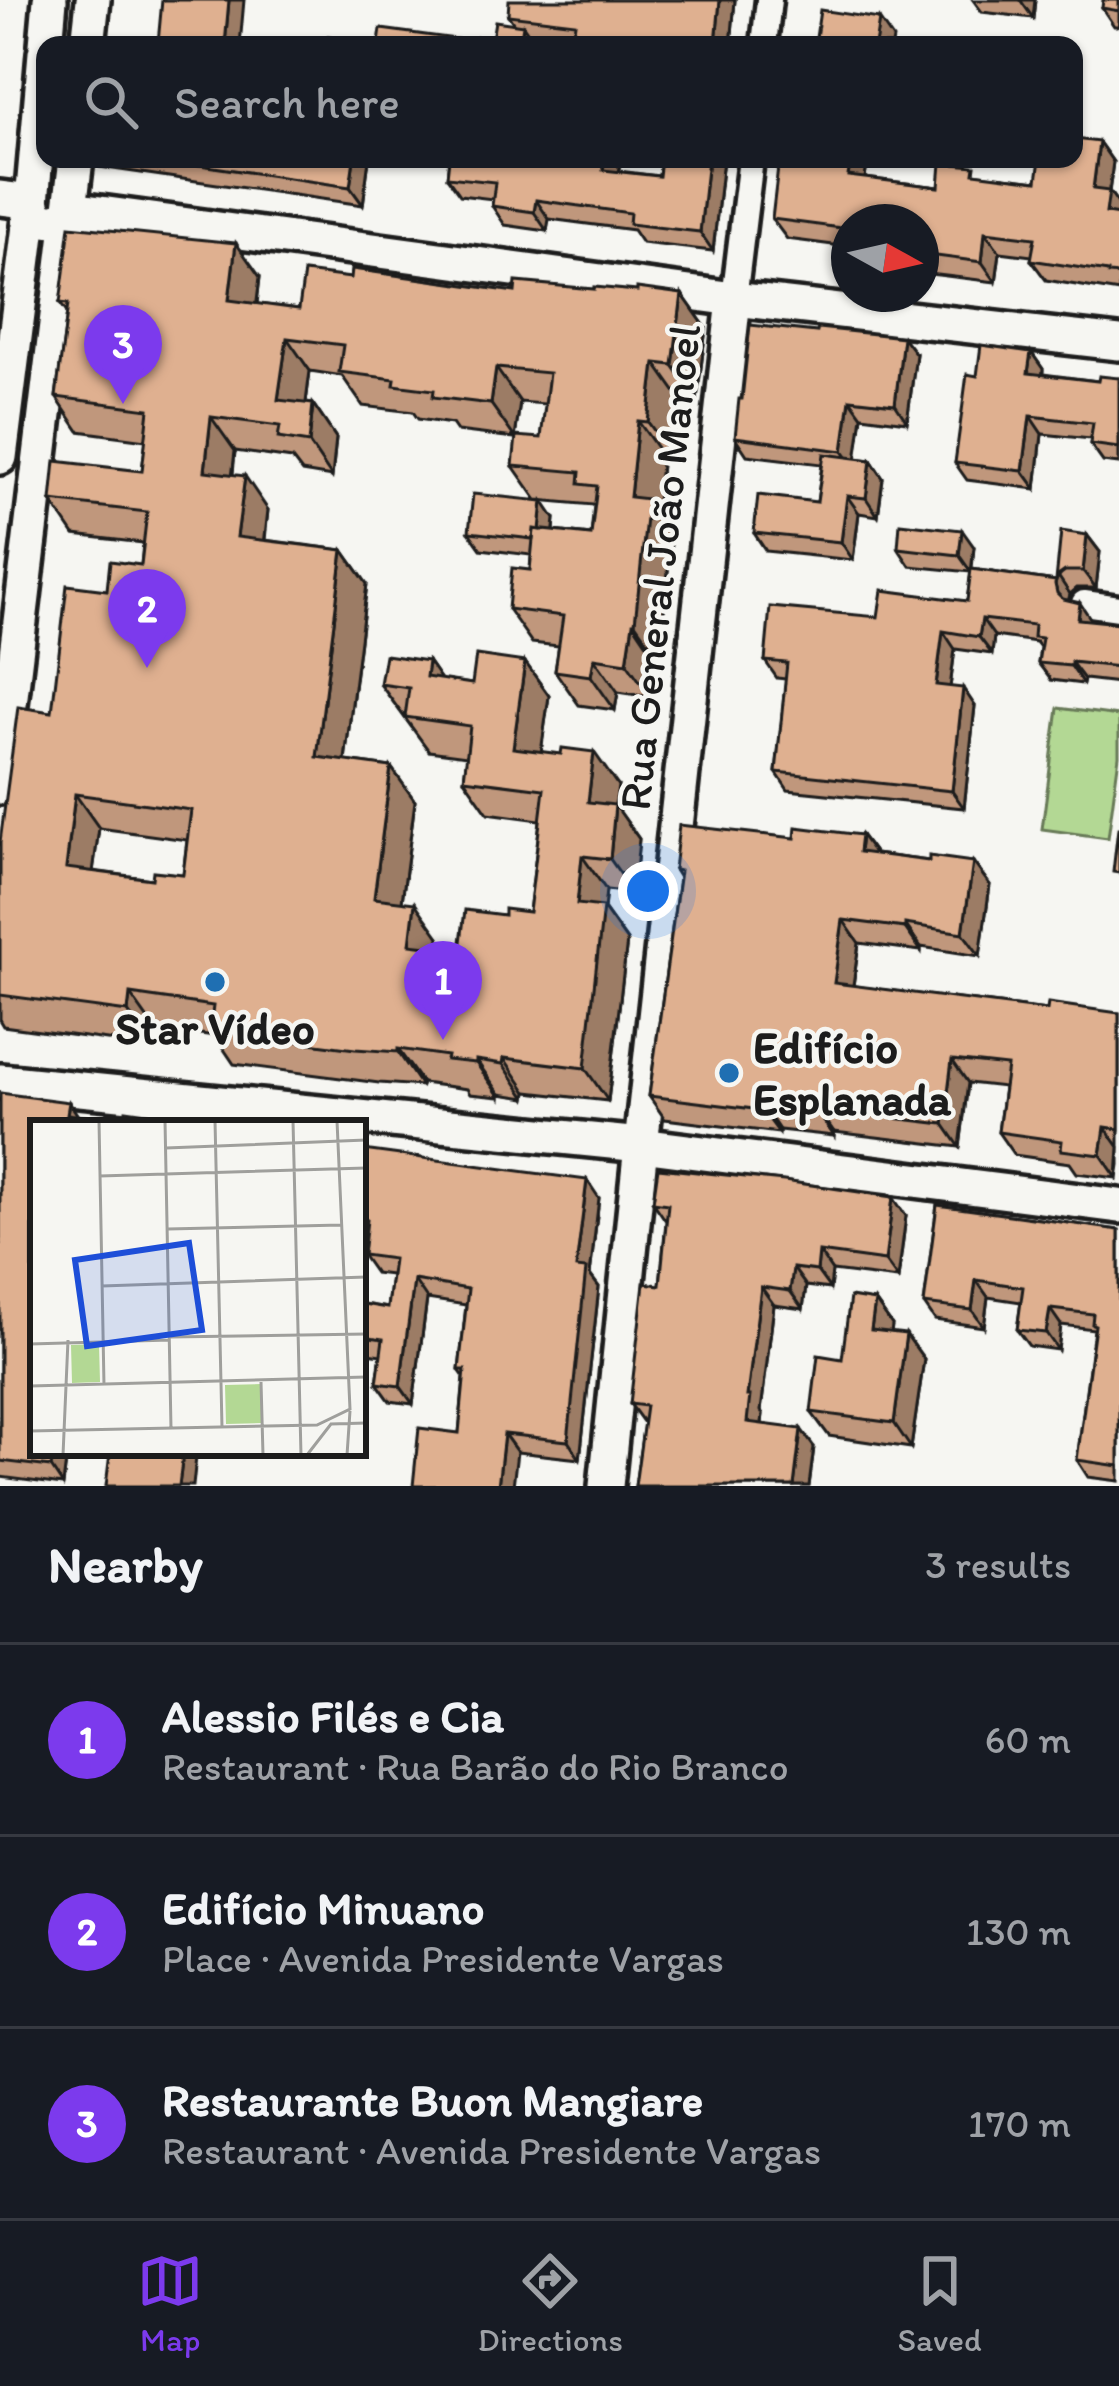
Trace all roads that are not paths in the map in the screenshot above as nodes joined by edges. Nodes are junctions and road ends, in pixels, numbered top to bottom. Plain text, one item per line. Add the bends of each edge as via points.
1 (50, 0) edge
2 (93, 0) edge
3 (770, 0) edge
4 (46, 36) edge
5 (89, 36) edge
6 (765, 36) edge
7 (36, 96) edge
8 (75, 168) edge
9 (750, 168) edge
10 (16, 200) edge
11 (71, 209) junction
12 (734, 299) junction
13 (1119, 343) edge
14 (0, 457) edge
15 (1084, 603) edge
16 (1119, 608) edge
17 (0, 787) edge
18 (0, 1081) edge
19 (641, 1145) junction
20 (1119, 1206) edge
21 (607, 1486) edge

1 - 4 street
2 - 5 street
3 - 6 street
7 - 10 street
8 - 11 street
9 - 12 street, Rua General João Manoel
10 - 11 street via 55,184
10 - 14 street
11 - 12 street
11 - 17 street
12 - 13 street
12 - 19 street, Rua General João Manoel
15 - 16 street
18 - 19 street
19 - 20 street
19 - 21 street, Rua General João Manoel

